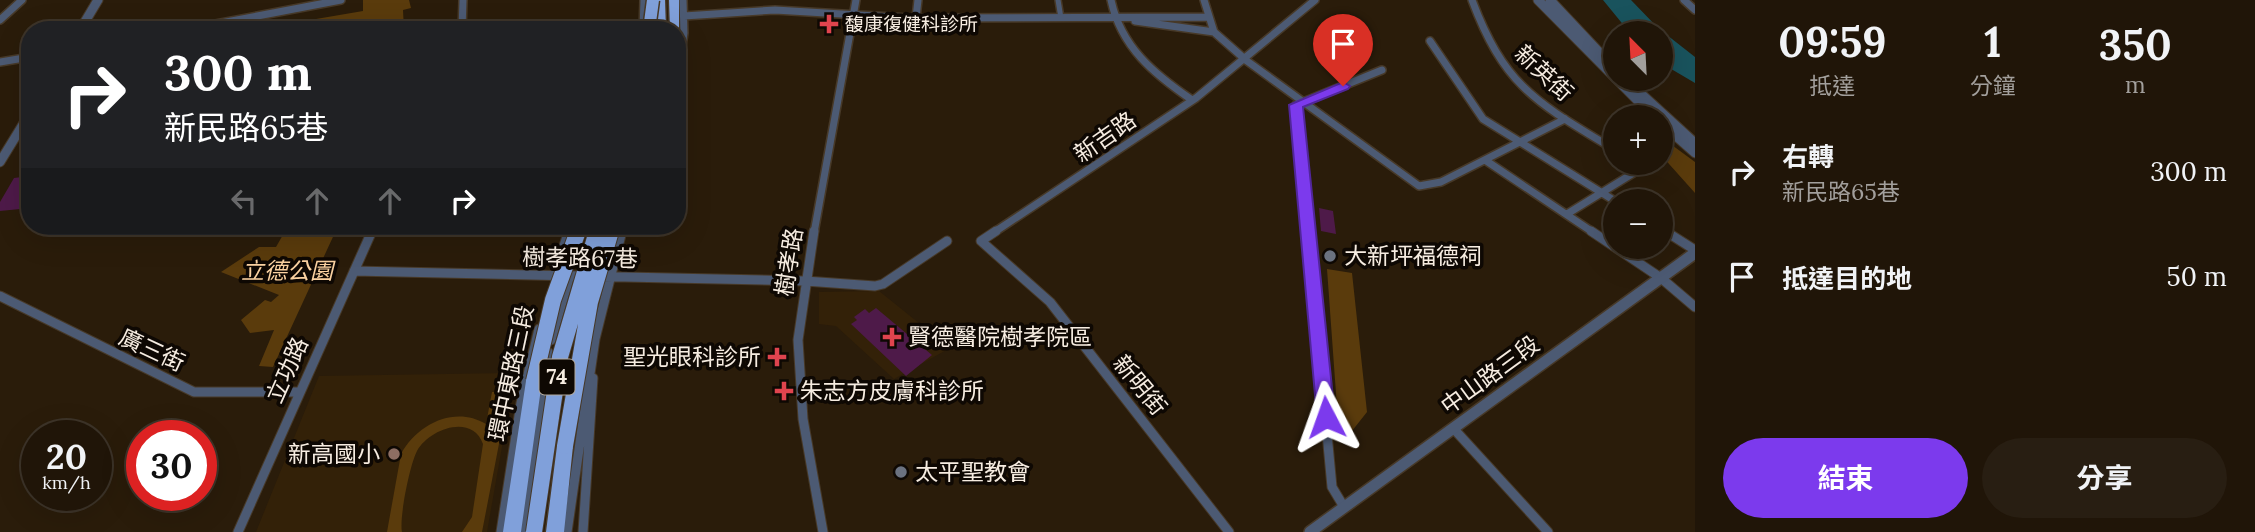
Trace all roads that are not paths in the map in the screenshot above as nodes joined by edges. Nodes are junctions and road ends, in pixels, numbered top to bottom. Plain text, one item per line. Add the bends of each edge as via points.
1 (22, 0) edge
2 (97, 0) edge
3 (341, 0) edge
4 (463, 0) edge
5 (644, 0) edge
6 (653, 0) edge
7 (660, 0) edge
8 (674, 0) edge
9 (683, 0) edge
10 (856, 0) edge
11 (918, 0) edge
12 (1058, 0) edge
13 (1111, 0) edge
14 (1204, 0) edge
15 (1315, 0) edge
16 (1472, 0) edge
17 (1538, 0) edge
18 (1550, 0) edge
19 (1684, 0) edge
20 (1695, 10) edge
21 (853, 15) junction
22 (684, 16) junction
23 (1208, 17) junction
24 (916, 18) junction
25 (1061, 18) junction
26 (1113, 19) junction
27 (0, 20) edge
28 (85, 21) edge
29 (231, 21) edge
30 (462, 21) edge
31 (643, 21) edge
32 (652, 21) edge
33 (661, 21) edge
34 (675, 21) edge
35 (684, 21) edge
36 (1214, 32) junction
37 (1430, 41) dead end
38 (1603, 56) edge
39 (21, 58) edge
40 (1247, 61) junction
41 (0, 62) edge
42 (1382, 70) dead end
43 (1638, 91) edge
44 (1192, 100) junction
45 (1304, 102) junction
46 (1641, 105) edge
47 (1565, 119) junction
48 (21, 128) edge
49 (1673, 134) edge
50 (1603, 143) edge
51 (1695, 143) edge
52 (1518, 144) junction
53 (1695, 153) edge
54 (1489, 158) junction
55 (0, 162) edge
56 (1625, 175) edge
57 (1601, 192) junction
58 (1567, 214) junction
59 (371, 235) edge
60 (568, 235) edge
61 (577, 235) edge
62 (584, 235) edge
63 (596, 235) edge
64 (610, 235) edge
65 (621, 235) edge
66 (1673, 237) edge
67 (947, 241) dead end
68 (981, 241) joint
69 (1695, 251) edge
70 (355, 271) junction
71 (554, 277) junction
72 (569, 277) junction
73 (607, 278) junction
74 (1661, 278) junction
75 (805, 281) junction
76 (0, 296) edge
77 (1695, 307) edge
78 (594, 337) junction
79 (298, 392) junction
80 (1453, 428) junction
81 (1344, 507) junction
82 (1317, 530) edge
83 (559, 531) edge
84 (238, 532) edge
85 (501, 532) edge
86 (512, 532) edge
87 (523, 532) edge
88 (534, 532) edge
89 (583, 532) edge
90 (823, 532) edge
91 (1229, 532) edge
92 (1548, 532) edge

1 - 27 street
2 - 28 street
3 - 29 street
4 - 30 street
5 - 31 street
6 - 32 highway, bridge
7 - 33 highway
8 - 34 highway
9 - 22 street
10 - 21 street, 樹孝路
11 - 24 street
12 - 25 street
13 - 26 street
14 - 23 street
15 - 40 street, 新吉路
16 - 47 street, 新英街 via 1501,63
17 - 46 street
18 - 38 street
19 - 20 street
21 - 22 street via 775,10
21 - 24 street
21 - 75 street, 樹孝路
22 - 35 street
23 - 26 street
23 - 36 street
24 - 25 street
25 - 26 street
26 - 36 street
26 - 44 street via 1125,42 1152,72
36 - 40 street
37 - 52 street via 1483,119
39 - 41 street
40 - 44 street, 新吉路
40 - 45 street
42 - 45 street
43 - 51 street
44 - 68 street, 新吉路
45 - 54 street via 1419,186 1441,182
45 - 81 street via 1296,105 1332,487
47 - 50 street, 新英街
47 - 52 street
48 - 55 street
49 - 53 street
52 - 54 street
52 - 57 street
54 - 58 street
56 - 57 street
57 - 58 street
58 - 74 street
59 - 70 street, 立功路
60 - 71 street, 環中東路三段
61 - 86 highway, 74, bridge via 553,300 534,381
62 - 72 street, 環中東路三段
63 - 88 highway, 74, bridge via 560,358
64 - 83 highway, 74, bridge via 590,302 565,446
65 - 73 street
66 - 69 street
67 - 75 street via 883,284
68 - 91 street, 新明街 via 1050,302
69 - 74 street, 中山路三段
70 - 71 street, 樹孝路67巷
70 - 79 street, 立功路
71 - 72 street, 樹孝路67巷
71 - 85 street, 環中東路三段 via 521,403
72 - 73 street, 樹孝路67巷
72 - 87 street, 環中東路三段 via 549,349
73 - 75 street, 樹孝路67巷
73 - 78 street
74 - 77 street
74 - 80 street, 中山路三段
75 - 90 street, 樹孝路 via 798,340 803,419
76 - 79 street, 廣三街 via 194,392
78 - 83 street
78 - 89 street
79 - 84 street, 立功路
80 - 81 street, 中山路三段
80 - 92 street
81 - 82 street, 中山路三段

